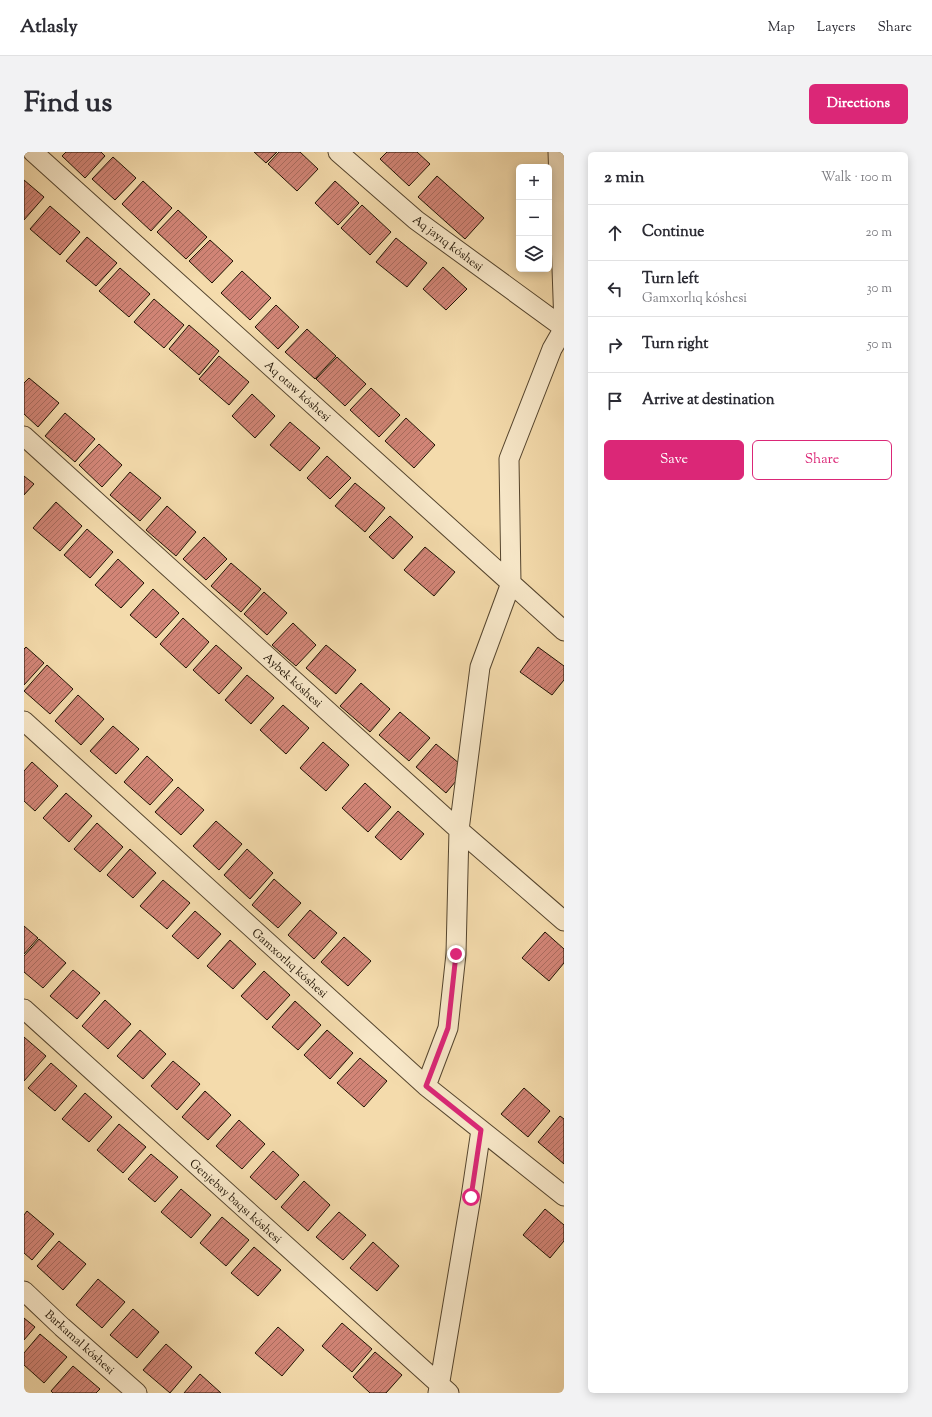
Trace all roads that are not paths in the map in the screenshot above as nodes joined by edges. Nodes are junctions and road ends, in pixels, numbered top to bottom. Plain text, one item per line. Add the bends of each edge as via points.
1 (33, 152) edge
2 (338, 152) edge
3 (558, 152) edge
4 (564, 328) edge
5 (24, 436) edge
6 (511, 583) junction
7 (564, 631) edge
8 (24, 721) edge
9 (459, 830) junction
10 (564, 921) edge
11 (24, 1009) edge
12 (426, 1086) junction
13 (481, 1130) junction
14 (564, 1196) edge
15 (24, 1291) edge
16 (442, 1390) edge
17 (137, 1393) edge

1 - 6 street, Aq otaw kóshesi
2 - 4 street, Aq jayıq kóshesi via 416,220
3 - 4 street
4 - 6 street via 552,349 510,459
5 - 9 street, Aybek kóshesi
6 - 7 street, Aq otaw kóshesi
6 - 9 street via 480,667
8 - 12 street, Ǵamxorlıq kóshesi
9 - 10 street, Aybek kóshesi
9 - 12 street via 456,954 448,1028
11 - 16 street, Genjebay baqsı kóshesi
12 - 13 street, Ǵamxorlıq kóshesi
13 - 14 street, Ǵamxorlıq kóshesi
13 - 16 street
15 - 17 street, Barkamal kóshesi

